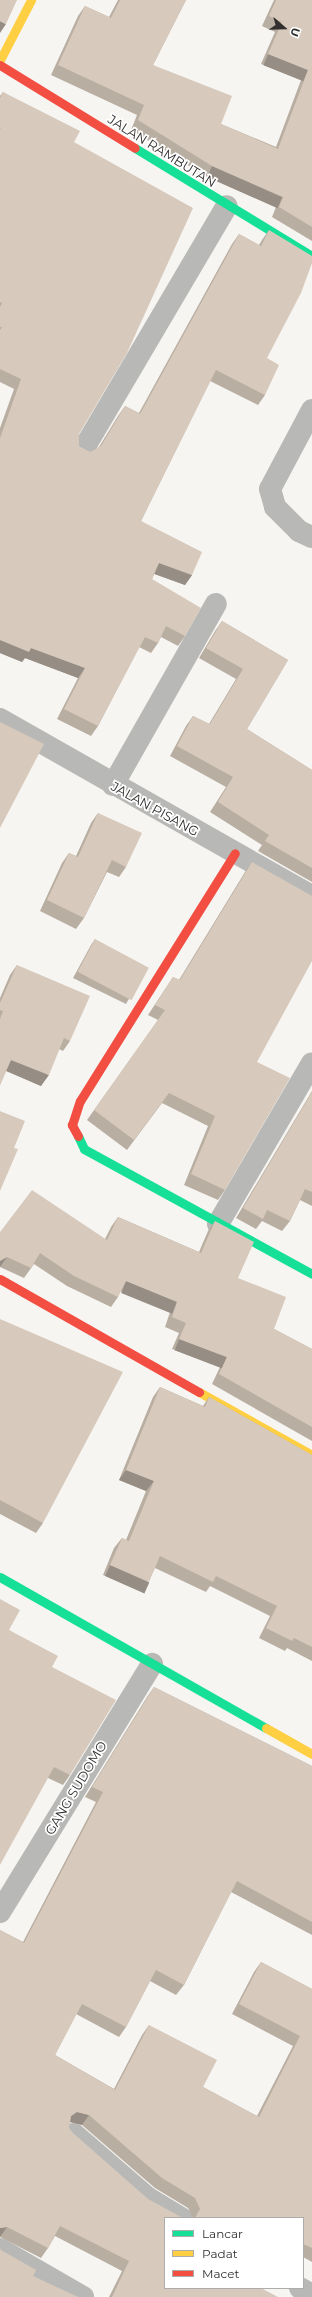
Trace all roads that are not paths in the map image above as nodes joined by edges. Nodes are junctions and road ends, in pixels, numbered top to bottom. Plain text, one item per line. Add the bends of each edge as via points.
1 (31, 0) edge
2 (0, 60) edge
3 (0, 65) edge
4 (227, 206) junction
5 (312, 256) edge
6 (312, 410) edge
7 (83, 450) edge
8 (312, 537) edge
9 (216, 604) dead end
10 (0, 719) edge
11 (113, 786) junction
12 (235, 853) junction
13 (312, 896) edge
14 (312, 1063) edge
15 (218, 1224) junction
16 (312, 1274) edge
17 (0, 1279) edge
18 (312, 1455) edge
19 (0, 1577) edge
20 (152, 1664) junction
21 (312, 1754) edge
22 (0, 1912) edge
23 (74, 2134) edge
24 (179, 2217) edge
25 (0, 2249) edge
26 (302, 2289) edge
27 (312, 2295) edge
28 (83, 2297) edge

1 - 2 street
3 - 4 street, JALAN RAMBUTAN
4 - 5 street, JALAN RAMBUTAN
4 - 7 street
6 - 8 street via 270,489 275,507 299,531
9 - 11 street
10 - 11 street, JALAN PISANG
11 - 12 street, JALAN PISANG
12 - 13 street, JALAN PISANG
12 - 15 street via 80,1101 72,1125 84,1149
14 - 15 street
15 - 16 street
17 - 18 street
19 - 20 street
20 - 21 street
20 - 22 street, GANG SUDOMO
23 - 24 street via 148,2198
25 - 28 street
26 - 27 street

